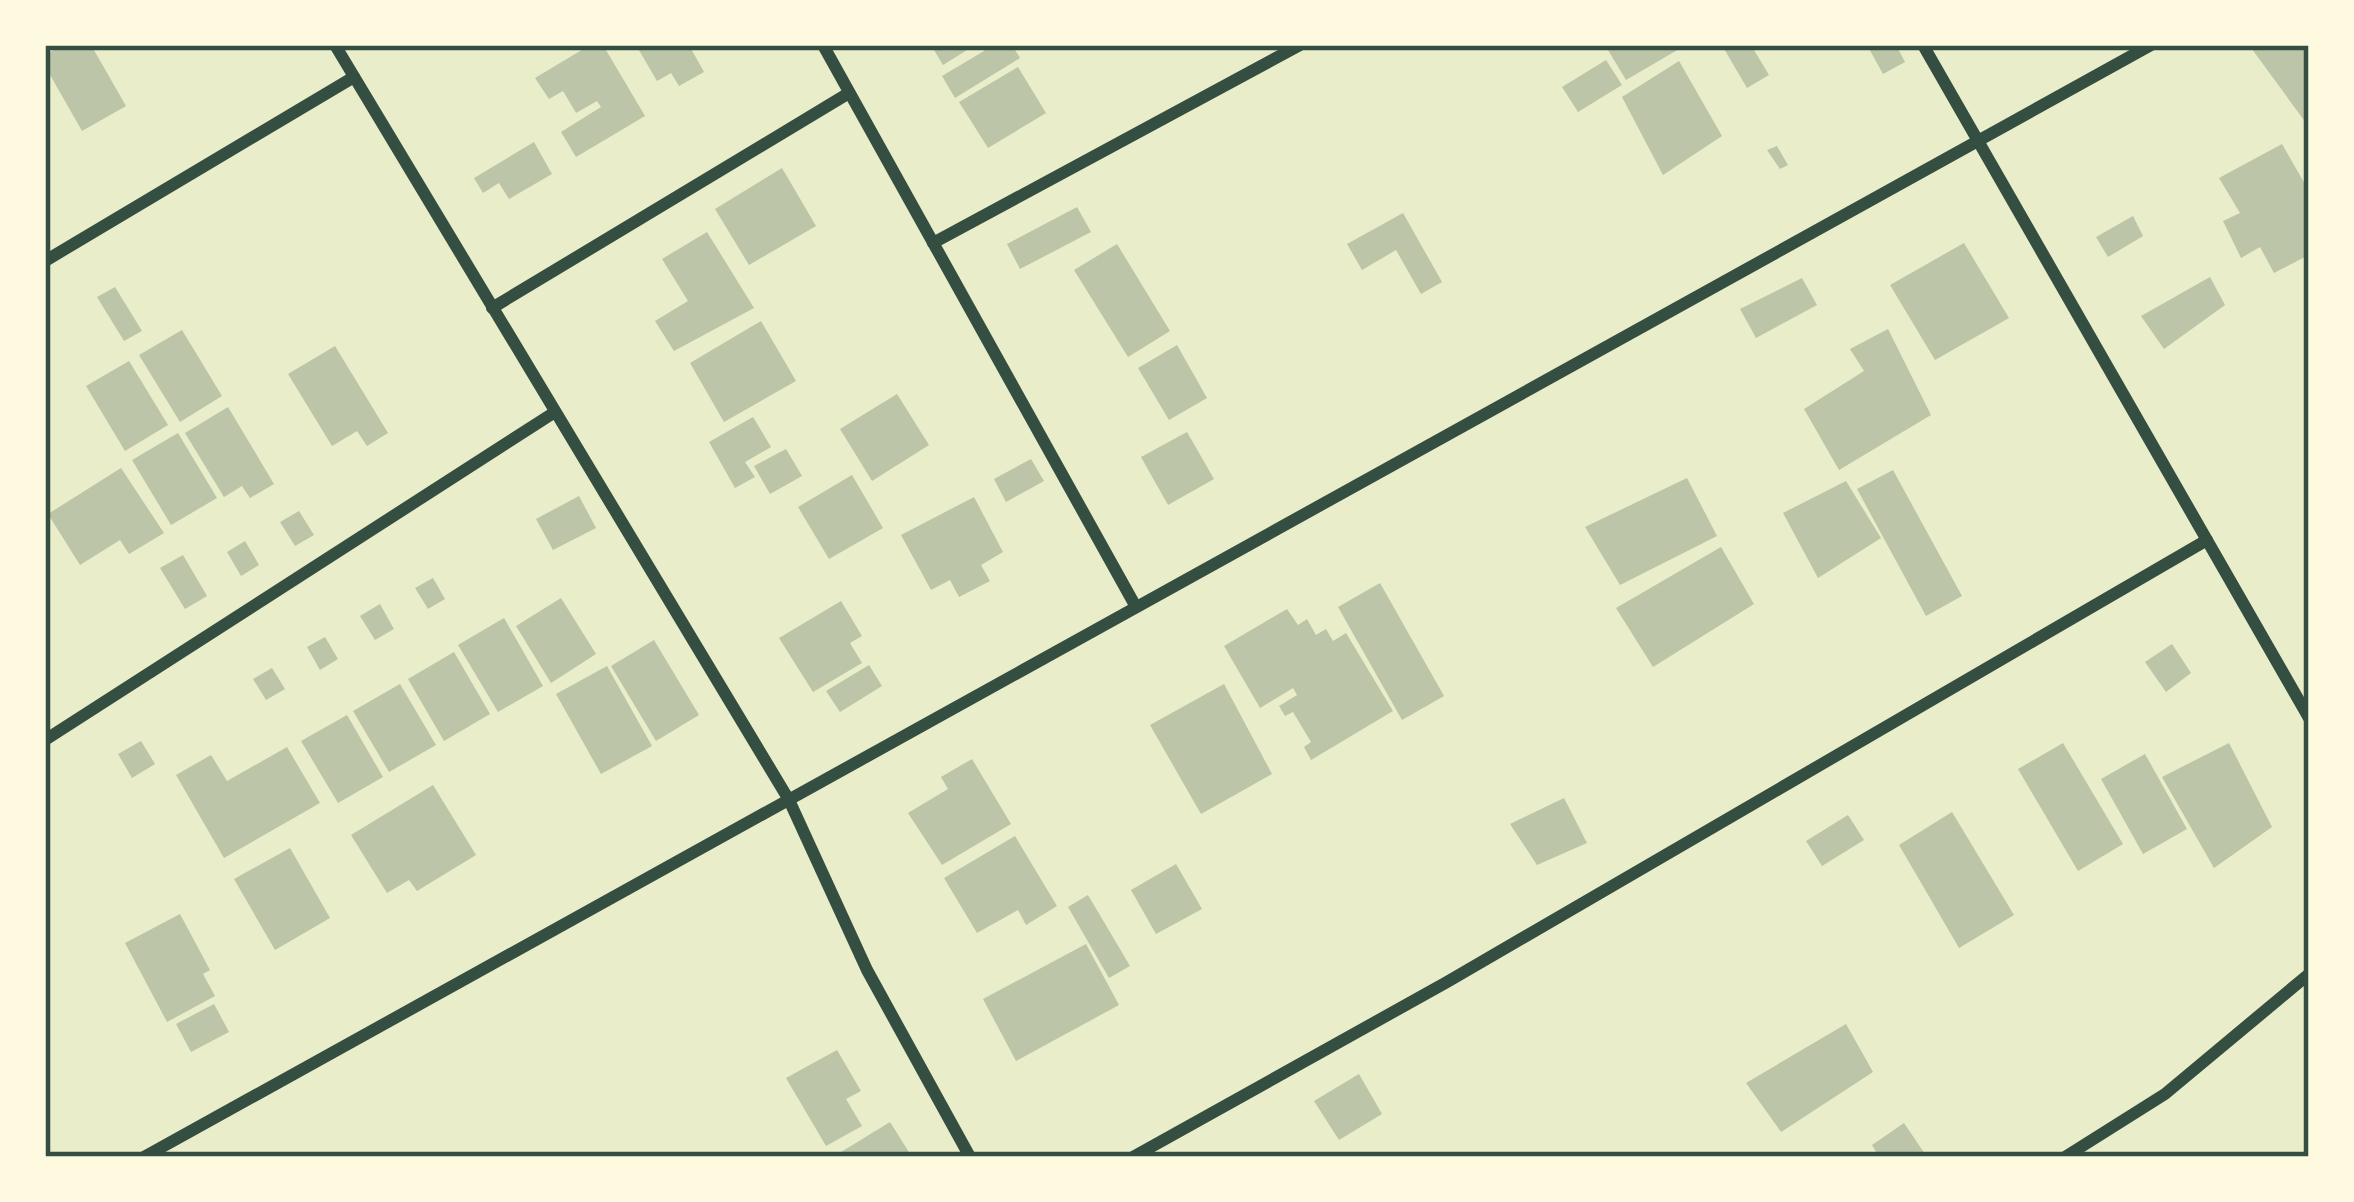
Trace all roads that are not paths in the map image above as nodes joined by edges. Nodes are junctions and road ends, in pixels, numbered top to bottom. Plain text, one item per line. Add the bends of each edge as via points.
1 (335, 45) edge
2 (823, 45) edge
3 (1300, 45) edge
4 (1923, 45) edge
5 (2152, 45) edge
6 (355, 77) junction
7 (849, 93) junction
8 (1978, 141) junction
9 (933, 243) junction
10 (45, 261) edge
11 (492, 308) junction
12 (555, 412) junction
13 (2207, 540) junction
14 (1136, 607) junction
15 (2309, 718) edge
16 (45, 740) edge
17 (789, 800) junction
18 (2309, 974) edge
19 (144, 1157) edge
20 (970, 1157) edge
21 (1133, 1157) edge
22 (2065, 1157) edge

1 - 6 street
2 - 7 street
3 - 9 street
4 - 8 street
5 - 8 street
6 - 10 street
6 - 11 street
7 - 9 street
7 - 11 street
8 - 13 street
8 - 14 street
9 - 14 street
11 - 12 street
12 - 16 street
12 - 17 street
13 - 15 street
13 - 21 street
14 - 17 street
17 - 19 street
17 - 20 street via 867,970
18 - 22 street via 2165,1094

